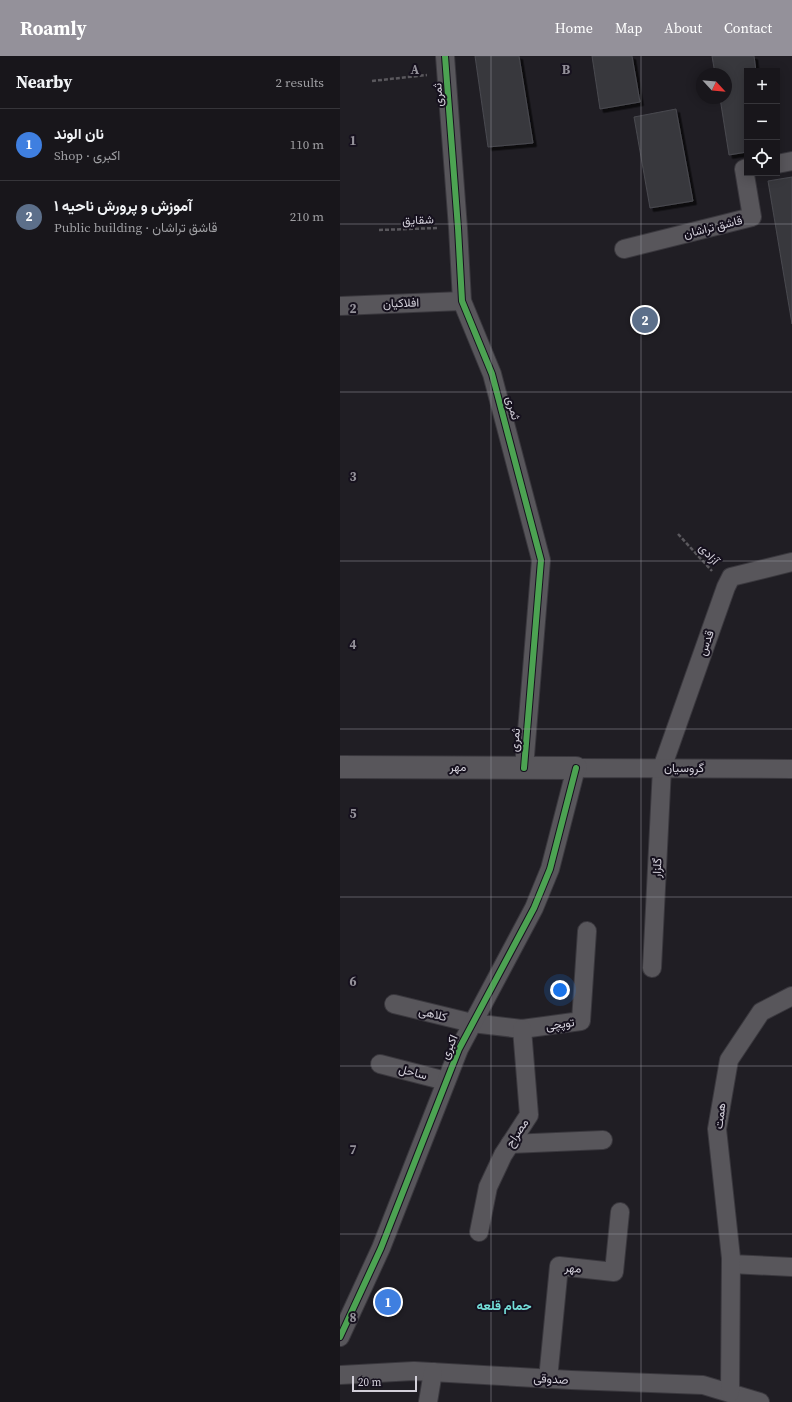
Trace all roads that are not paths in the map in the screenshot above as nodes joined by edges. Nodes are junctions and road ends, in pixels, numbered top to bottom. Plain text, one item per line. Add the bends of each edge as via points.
1 (446, 64) edge
2 (792, 161) edge
3 (780, 163) edge
4 (745, 176) edge
5 (624, 249) dead end
6 (462, 301) junction
7 (340, 306) edge
8 (792, 562) edge
9 (340, 767) edge
10 (524, 768) junction
11 (576, 768) junction
12 (662, 768) junction
13 (792, 769) edge
14 (587, 931) dead end
15 (652, 968) dead end
16 (792, 996) edge
17 (394, 1004) dead end
18 (472, 1023) junction
19 (522, 1029) junction
20 (380, 1064) dead end
21 (446, 1081) junction
22 (603, 1140) dead end
23 (510, 1144) junction
24 (620, 1212) dead end
25 (479, 1232) dead end
26 (731, 1264) junction
27 (792, 1267) edge
28 (340, 1337) edge
29 (433, 1372) junction
30 (340, 1375) edge
31 (548, 1378) junction
32 (730, 1393) junction
33 (428, 1402) edge
34 (760, 1402) edge

1 - 6 street, ثمری
2 - 3 street
4 - 5 street, قاشق تراشان via 752,217
6 - 7 street, افلاکیان
6 - 10 street, ثمری via 492,374 541,560
8 - 12 street, قدس via 731,577
9 - 10 street, مهر
10 - 11 street, مهر
11 - 12 street, گروسیان
11 - 18 street, اکبری via 550,869 534,908
12 - 13 street, گروسیان
12 - 15 street, گلزار
14 - 19 street, توپچی via 581,1022
16 - 26 street, همت via 761,1012 728,1060 717,1129
17 - 18 street, کلاهی
18 - 19 street, توپچی
18 - 21 street, اکبری
19 - 23 street, مصراح via 529,1115
20 - 21 street, ساحل
21 - 28 street, اکبری via 381,1248
22 - 23 street
23 - 25 street, مصراح via 488,1187
24 - 31 street, مهر via 614,1272 559,1266
26 - 27 street
26 - 32 street, همت
29 - 30 street, صدوقی
29 - 31 street, صدوقی
29 - 33 street
31 - 32 street, صدوقی via 704,1385
32 - 34 street, صدوقی

